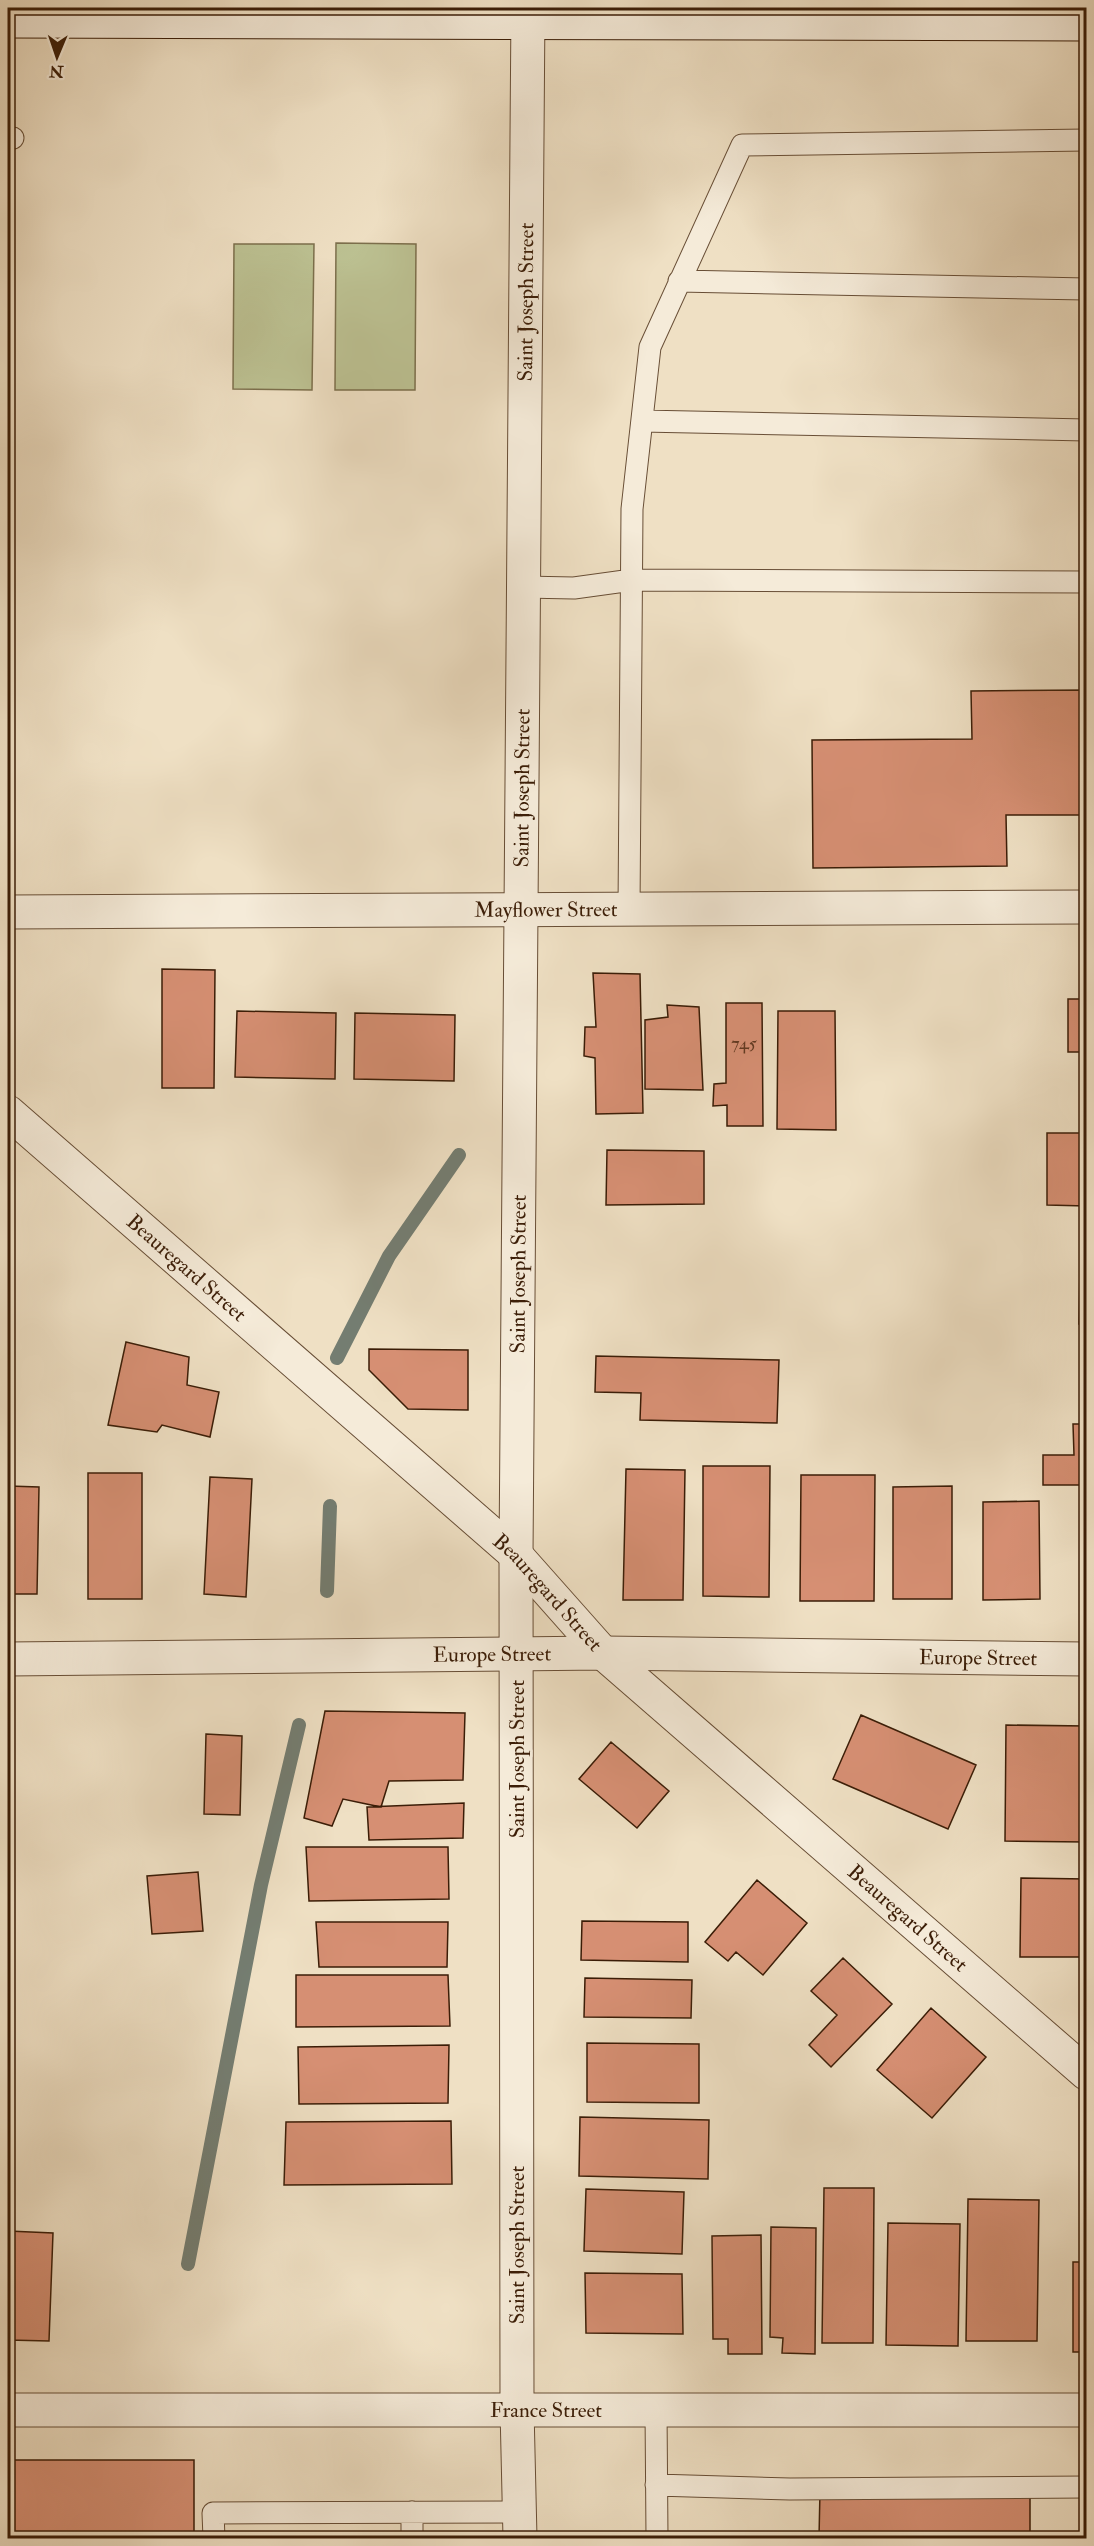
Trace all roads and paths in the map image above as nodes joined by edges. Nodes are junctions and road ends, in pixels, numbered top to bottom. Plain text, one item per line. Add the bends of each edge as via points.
1 (527, 15) edge
2 (8, 21) edge
3 (1086, 24) edge
4 (1086, 140) edge
5 (680, 281) junction
6 (1086, 289) edge
7 (642, 421) junction
8 (1086, 430) edge
9 (632, 579) junction
10 (1086, 582) edge
11 (523, 587) junction
12 (1086, 907) edge
13 (629, 910) junction
14 (520, 911) junction
15 (8, 912) edge
16 (8, 1112) edge
17 (516, 1555) junction
18 (603, 1653) junction
19 (517, 1655) junction
20 (8, 1659) edge
21 (1086, 1659) edge
22 (1086, 2073) edge
23 (517, 2409) junction
24 (656, 2409) junction
25 (8, 2410) edge
26 (1086, 2410) edge
27 (656, 2485) junction
28 (1086, 2487) edge
29 (412, 2512) junction
30 (520, 2525) edge
31 (214, 2538) edge
32 (412, 2538) edge
33 (657, 2538) edge

1 - 2 street
1 - 3 street
1 - 11 street, Saint Joseph Street
4 - 5 lane via 742,145
5 - 6 lane
5 - 7 lane via 650,347
7 - 8 lane
7 - 9 lane via 632,509
9 - 10 lane
9 - 11 lane via 574,588
9 - 13 lane
11 - 14 street, Saint Joseph Street
12 - 13 street, Mayflower Street
13 - 14 street, Mayflower Street
14 - 15 street, Mayflower Street
14 - 17 street, Saint Joseph Street
16 - 17 street, Beauregard Street
17 - 18 street, Beauregard Street
17 - 19 street, Saint Joseph Street
18 - 19 street, Europe Street
18 - 21 street, Europe Street
18 - 22 street, Beauregard Street
19 - 20 street, Europe Street
19 - 23 street, Saint Joseph Street
23 - 24 street, France Street
23 - 25 street, France Street
23 - 30 street, Saint Joseph Street
24 - 26 street, France Street
24 - 27 lane
27 - 28 lane via 790,2489
27 - 33 lane
29 - 30 lane
29 - 31 lane via 213,2513
29 - 32 lane

